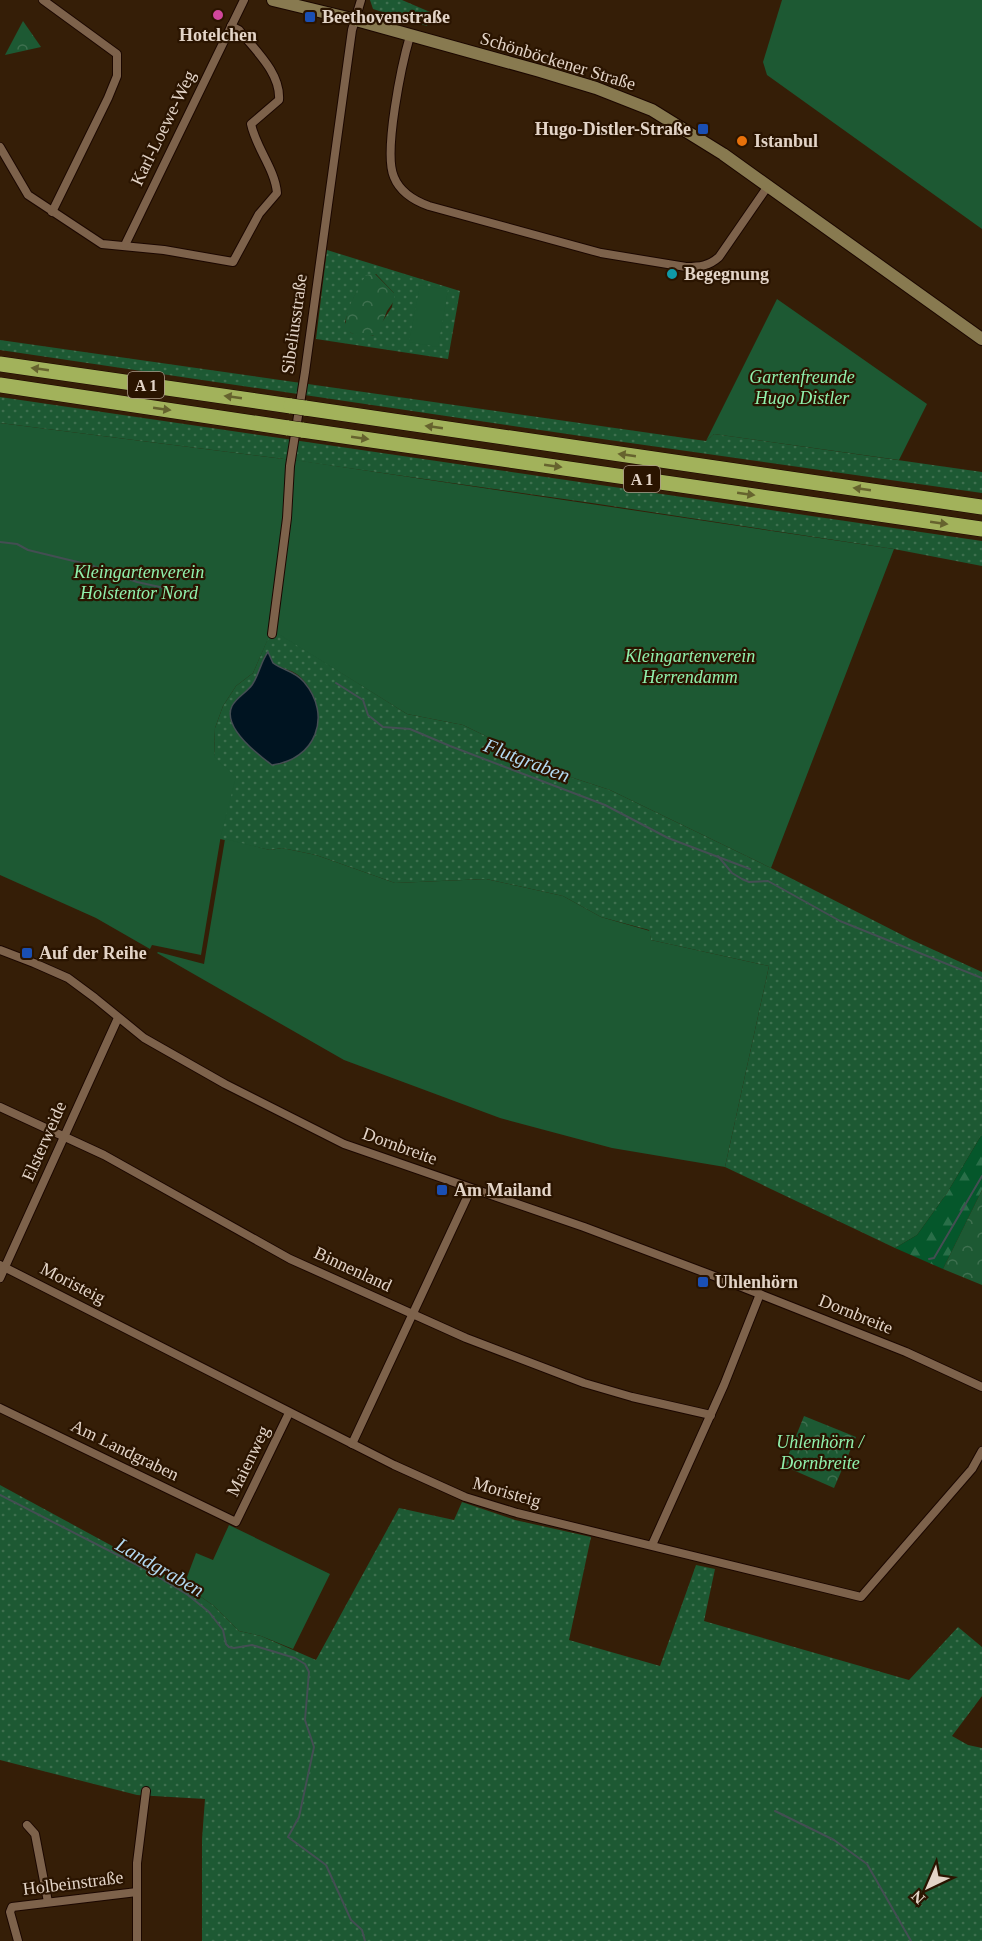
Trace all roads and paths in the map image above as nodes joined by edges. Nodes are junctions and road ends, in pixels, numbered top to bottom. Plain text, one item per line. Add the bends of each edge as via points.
1 (43, 0) edge
2 (244, 0) edge
3 (273, 0) edge
4 (361, 0) edge
5 (356, 20) junction
6 (231, 26) junction
7 (410, 36) junction
8 (0, 147) edge
9 (768, 186) junction
10 (52, 212) junction
11 (124, 245) junction
12 (982, 339) edge
13 (0, 364) edge
14 (0, 385) edge
15 (982, 507) edge
16 (982, 529) edge
17 (272, 634) dead end
18 (0, 950) edge
19 (118, 1018) junction
20 (0, 1107) edge
21 (64, 1135) junction
22 (471, 1189) junction
23 (3, 1266) edge
24 (0, 1278) edge
25 (760, 1294) junction
26 (411, 1314) junction
27 (982, 1387) edge
28 (0, 1408) edge
29 (289, 1413) junction
30 (711, 1415) junction
31 (352, 1444) junction
32 (982, 1451) edge
33 (236, 1522) joint
34 (652, 1545) junction
35 (146, 1791) dead end
36 (27, 1825) dead end
37 (136, 1892) junction
38 (48, 1902) junction
39 (18, 1941) edge
40 (137, 1941) edge

1 - 10 street via 117,54 118,64 108,98
2 - 6 street, Karl-Loewe-Weg
3 - 5 main road, Schönböckener Straße
4 - 5 street
5 - 7 main road, Schönböckener Straße
5 - 17 street, Sibeliusstraße via 290,466
6 - 11 street, Karl-Loewe-Weg
6 - 11 street via 239,30 276,77 280,88 279,100 251,124 277,193 259,214 232,262
7 - 9 main road, Schönböckener Straße via 540,70 649,109 698,137
7 - 9 street via 395,104 391,160 400,188 416,201 591,250 701,267 719,257
8 - 10 street via 28,195
9 - 12 main road, Schönböckener Straße
10 - 11 street via 102,244
15 -> 13 highway, A 1
14 -> 16 highway, A 1
18 - 19 street, Dornbreite via 68,978
19 - 21 street, Elsterweide
19 - 22 street, Dornbreite via 144,1038 225,1084 344,1144
20 - 21 street, Binnenland
21 - 23 street, Elsterweide
21 - 26 street, Binnenland via 290,1258
22 - 25 street, Dornbreite via 585,1227
22 - 26 street
23 - 24 street, Elsterweide
23 - 29 street, Moristeig
25 - 27 street, Dornbreite
25 - 30 street
26 - 30 street, Binnenland via 584,1383
26 - 31 street
28 - 33 street, Am Landgraben
29 - 31 street, Moristeig
29 - 33 street, Maienweg
30 - 34 street
31 - 34 street, Moristeig via 465,1497
32 - 34 street, Moristeig via 972,1469 861,1597
35 - 37 street
36 - 38 street via 35,1834
37 - 38 street, Holbeinstraße
37 - 40 street
38 - 39 street, Holbeinstraße via 12,1907

